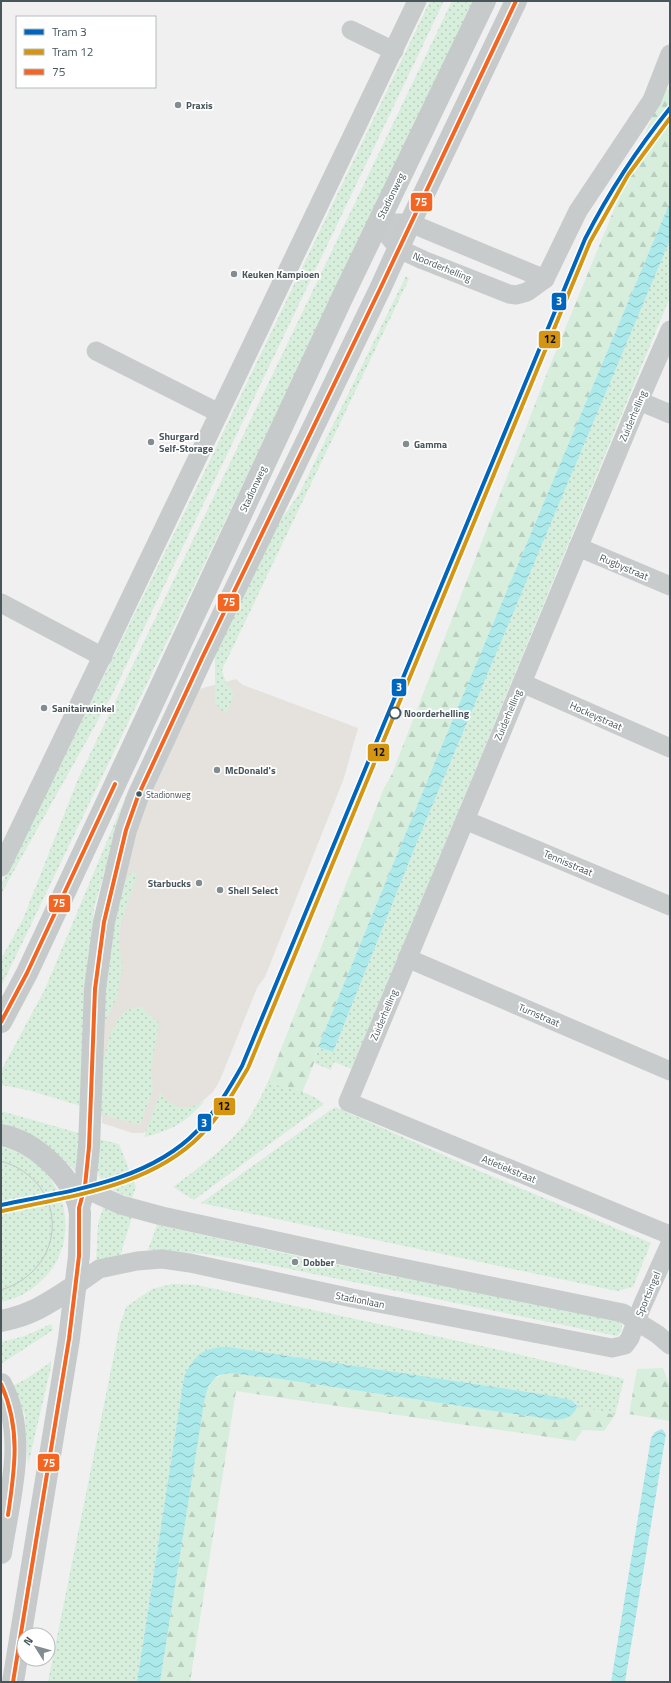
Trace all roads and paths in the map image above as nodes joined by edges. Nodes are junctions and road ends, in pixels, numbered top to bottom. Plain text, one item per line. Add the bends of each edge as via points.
1 (417, 1) edge
2 (486, 1) edge
3 (516, 1) edge
4 (351, 30) dead end
5 (394, 51) junction
6 (670, 54) edge
7 (410, 222) junction
8 (378, 223) junction
9 (399, 249) junction
10 (545, 279) junction
11 (670, 330) edge
12 (96, 351) dead end
13 (639, 401) junction
14 (219, 413) junction
15 (670, 414) edge
16 (578, 547) junction
17 (670, 586) edge
18 (1, 603) edge
19 (102, 658) junction
20 (522, 683) junction
21 (670, 748) edge
22 (465, 820) junction
23 (1, 867) edge
24 (670, 906) edge
25 (408, 958) junction
26 (1, 1022) edge
27 (670, 1071) edge
28 (348, 1102) joint
29 (1, 1136) edge
30 (83, 1190) junction
31 (670, 1235) edge
32 (670, 1244) edge
33 (75, 1286) junction
34 (1, 1321) edge
35 (633, 1330) junction
36 (670, 1345) edge
37 (1, 1384) edge
38 (1, 1553) edge
39 (12, 1682) edge

1 - 5 street
2 - 8 main road, Stadionweg
3 - 7 main road
4 - 5 street
5 - 14 street
6 - 10 street, Noorderhelling via 652,100 578,211
7 - 8 street
7 - 9 main road
7 - 10 street
8 - 9 street, Noorderhelling
8 - 26 main road, Stadionweg via 27,973
9 - 10 street, Noorderhelling via 509,294 527,292
9 - 30 main road via 202,658 138,796 126,830 104,922 96,989 91,1116
11 - 13 street, Zuiderhelling
12 - 14 street
13 - 15 street
13 - 16 street, Zuiderhelling
14 - 19 street
16 - 17 street, Rugbystraat
16 - 20 street, Zuiderhelling
18 - 19 street
19 - 23 street
20 - 21 street, Hockeystraat
20 - 22 street, Zuiderhelling
22 - 24 street, Tennisstraat
22 - 25 street, Zuiderhelling
25 - 27 street, Turnstraat
25 - 28 street, Zuiderhelling
28 - 31 street, Atletiekstraat
29 - 30 main road via 18,1141 36,1152
30 - 33 main road
30 - 35 street via 138,1210 187,1222 623,1313
32 - 35 street, Sportsingel
33 - 34 main road via 38,1310 22,1317
33 - 35 street, Stadionlaan via 99,1269 162,1259 612,1348 625,1345
33 - 39 main road via 69,1339
35 - 36 street via 657,1334
37 - 38 main road via 12,1408 15,1452 14,1479

